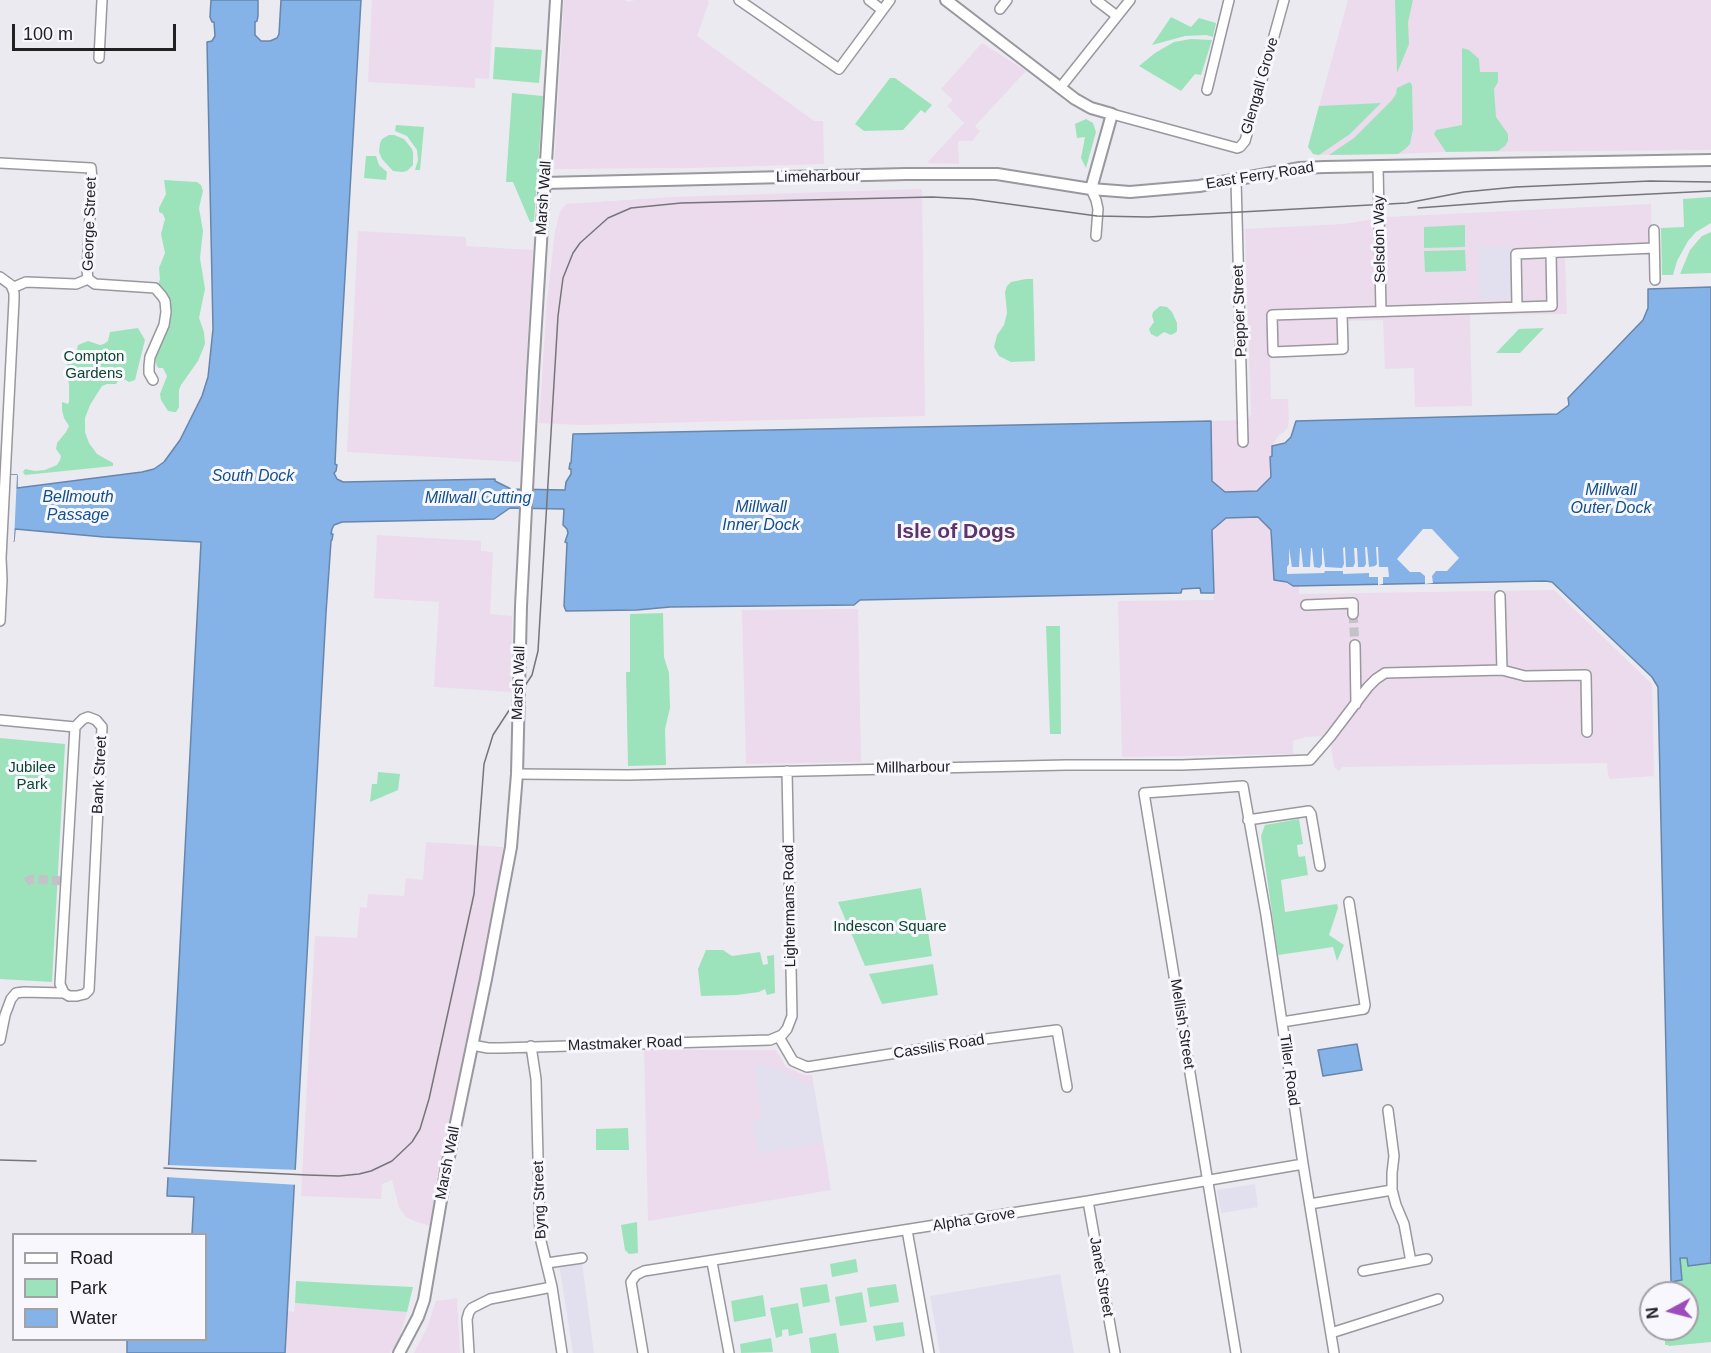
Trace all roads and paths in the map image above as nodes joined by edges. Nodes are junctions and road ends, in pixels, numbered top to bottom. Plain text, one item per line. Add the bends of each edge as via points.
1 (102, 0) edge
2 (556, 0) edge
3 (739, 0) edge
4 (869, 0) edge
5 (890, 0) edge
6 (946, 0) edge
7 (1007, 0) edge
8 (1096, 0) edge
9 (1130, 0) edge
10 (1229, 0) edge
11 (1284, 0) edge
12 (1000, 9) dead end
13 (882, 10) junction
14 (1118, 16) junction
15 (99, 58) dead end
16 (1060, 88) junction
17 (1207, 90) dead end
18 (1112, 114) junction
19 (1711, 160) edge
20 (0, 163) edge
21 (1378, 167) junction
22 (1236, 180) junction
23 (545, 183) junction
24 (1091, 189) junction
25 (1654, 230) dead end
26 (1096, 236) dead end
27 (1654, 248) junction
28 (1551, 253) junction
29 (0, 277) edge
30 (88, 279) junction
31 (1655, 280) dead end
32 (12, 288) junction
33 (1517, 307) junction
34 (1381, 311) junction
35 (1342, 313) junction
36 (153, 380) dead end
37 (1243, 442) dead end
38 (1, 558) edge
39 (1500, 596) dead end
40 (1306, 605) dead end
41 (1353, 614) dead end
42 (0, 621) edge
43 (1354, 645) tunnel mouth
44 (1502, 670) junction
45 (1356, 704) junction
46 (0, 720) edge
47 (75, 727) junction
48 (1587, 732) dead end
49 (787, 771) junction
50 (517, 774) junction
51 (1243, 786) joint
52 (1248, 820) junction
53 (1320, 866) dead end
54 (1349, 902) dead end
55 (64, 993) junction
56 (1282, 1022) junction
57 (778, 1037) junction
58 (0, 1040) edge
59 (472, 1045) junction
60 (531, 1047) junction
61 (1067, 1087) dead end
62 (1388, 1110) dead end
63 (1303, 1164) junction
64 (1208, 1181) junction
65 (1392, 1190) junction
66 (1088, 1201) junction
67 (1310, 1204) junction
68 (907, 1230) junction
69 (582, 1258) dead end
70 (1427, 1258) dead end
71 (712, 1262) junction
72 (1411, 1262) junction
73 (547, 1263) junction
74 (1364, 1271) dead end
75 (552, 1287) junction
76 (1437, 1299) dead end
77 (1331, 1333) junction
78 (399, 1353) edge
79 (469, 1353) edge
80 (561, 1353) edge
81 (643, 1353) edge
82 (729, 1353) edge
83 (928, 1353) edge
84 (1115, 1353) edge
85 (1236, 1353) edge
86 (1334, 1353) edge

1 - 15 street
2 - 23 street, Marsh Wall
3 - 13 street via 839,69
4 - 13 street
5 - 13 street
6 - 16 street
7 - 12 street
8 - 14 street
9 - 14 street
10 - 17 street
11 - 18 street, Glengall Grove via 1245,141 1240,147
14 - 16 street
16 - 18 street via 1091,108
18 - 24 street
19 - 21 street, East Ferry Road
20 - 30 street, George Street via 91,168
21 - 22 street, East Ferry Road via 1300,168
21 - 34 street, Selsdon Way
22 - 24 street, East Ferry Road via 1130,192
22 - 37 street, Pepper Street
23 - 24 street, Limeharbour via 960,173 997,174
23 - 50 street, Marsh Wall via 521,606
24 - 26 street via 1098,209
25 - 27 street
27 - 28 street
27 - 31 street
28 - 33 street via 1552,306
28 - 33 street via 1516,254
29 - 32 street
30 - 32 street via 76,284 26,282
30 - 36 street via 95,284 155,288 162,296 164,325 149,366
32 - 38 street
33 - 34 street
34 - 35 street
35 - 35 street via 1272,315 1273,352 1343,349
38 - 42 street
39 - 44 street
40 - 41 street via 1353,603
43 - 45 street
44 - 45 street via 1385,673
44 - 48 street via 1525,676 1586,675
45 - 49 street, Millharbour via 1310,760
46 - 47 street
47 - 55 street, Bank Street via 60,984
47 - 55 street, Bank Street via 88,717 96,720 102,727 102,739 89,990 77,996
49 - 50 street, Millharbour
49 - 57 street, Lightermans Road via 792,1016 787,1029
50 - 59 street, Marsh Wall via 508,865
51 - 52 street, Tiller Road
51 - 64 street, Mellish Street via 1144,793
52 - 53 street via 1309,811
52 - 56 street, Tiller Road
54 - 56 street via 1364,1009
55 - 58 street, Bank Street via 16,993 5,1015
56 - 63 street, Tiller Road
57 - 60 street, Mastmaker Road
57 - 61 street, Cassilis Road via 793,1061 807,1067 1057,1030
59 - 60 street, Mastmaker Road
59 - 78 street, Marsh Wall via 424,1300
60 - 73 street, Byng Street via 536,1079 540,1237
62 - 65 street via 1394,1156
63 - 64 street, Alpha Grove
63 - 67 street, Tiller Road
64 - 66 street, Alpha Grove
64 - 85 street, Mellish Street
65 - 67 street
65 - 72 street
66 - 68 street, Alpha Grove
66 - 84 street, Janet Street
67 - 77 street, Tiller Road
68 - 71 street, Alpha Grove
68 - 83 street
69 - 73 street
70 - 72 street
71 - 81 street, Alpha Grove via 636,1275 632,1282
71 - 82 street
72 - 74 street
73 - 75 street, Byng Street
75 - 79 street via 498,1297 472,1308 467,1319
75 - 80 street, Byng Street
76 - 77 street
77 - 86 street, Tiller Road

